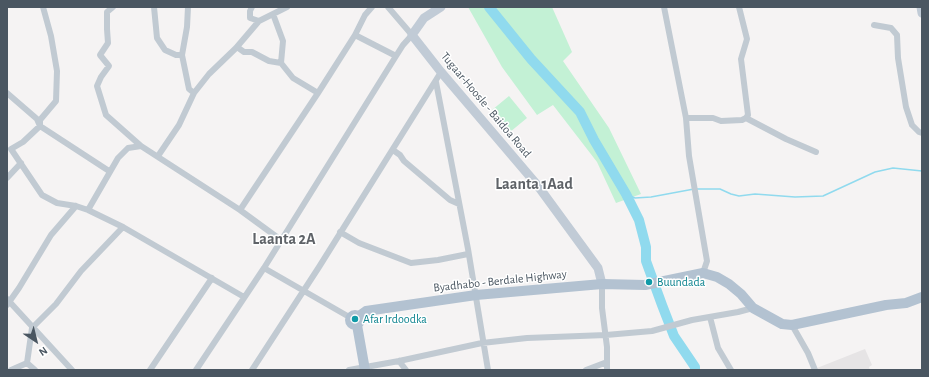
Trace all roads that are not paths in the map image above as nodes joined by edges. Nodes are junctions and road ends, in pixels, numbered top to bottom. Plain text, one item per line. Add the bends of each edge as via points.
1 (43, 7) edge
2 (113, 7) edge
3 (154, 7) edge
4 (188, 7) edge
5 (252, 7) edge
6 (287, 7) edge
7 (372, 7) edge
8 (388, 7) edge
9 (441, 7) edge
10 (664, 7) edge
11 (739, 7) edge
12 (921, 7) edge
13 (922, 13) edge
14 (273, 14) junction
15 (259, 21) junction
16 (874, 24) dead end
17 (355, 35) junction
18 (412, 35) junction
19 (237, 47) junction
20 (182, 55) junction
21 (396, 56) junction
22 (281, 63) junction
23 (441, 72) junction
24 (436, 82) junction
25 (318, 93) junction
26 (7, 94) edge
27 (194, 94) junction
28 (686, 118) junction
29 (746, 118) junction
30 (40, 126) junction
31 (922, 133) edge
32 (141, 146) junction
33 (9, 148) edge
34 (393, 150) junction
35 (816, 152) dead end
36 (158, 156) junction
37 (21, 163) junction
38 (109, 171) junction
39 (8, 174) edge
40 (459, 204) junction
41 (76, 206) junction
42 (88, 210) junction
43 (240, 210) junction
44 (123, 227) junction
45 (340, 232) junction
46 (281, 240) junction
47 (468, 254) junction
48 (264, 268) junction
49 (703, 274) junction
50 (212, 278) junction
51 (602, 284) junction
52 (302, 291) junction
53 (476, 295) junction
54 (922, 296) edge
55 (244, 297) junction
56 (8, 302) edge
57 (752, 308) junction
58 (710, 317) junction
59 (355, 320) junction
60 (792, 325) junction
61 (32, 328) junction
62 (606, 335) junction
63 (482, 343) junction
64 (399, 361) junction
65 (607, 362) junction
66 (27, 363) junction
67 (365, 368) edge
68 (11, 370) edge
69 (35, 370) edge
70 (72, 370) edge
71 (150, 370) edge
72 (196, 370) edge
73 (252, 370) edge
74 (349, 370) edge
75 (406, 370) edge
76 (488, 370) edge
77 (586, 370) edge
78 (607, 370) edge
79 (731, 370) edge
80 (815, 370) edge

1 - 30 street via 57,71 56,101 40,120
2 - 32 street via 107,12 108,43 100,54 109,66 100,77 97,86 106,115
3 - 20 street via 157,38 164,50
4 - 20 street
5 - 15 street via 250,18
6 - 14 street
7 - 17 street
8 - 18 street
9 - 18 main road via 424,18
10 - 28 street
11 - 29 street via 747,39 741,59 748,115
12 - 13 main road
14 - 15 street
14 - 22 street via 283,41
15 - 19 street
16 - 31 street via 891,28 897,35 906,107 912,125
17 - 21 street
17 - 25 street
18 - 21 street
18 - 23 main road, Tugaar-Hoosle - Baidoa Road
19 - 22 street via 244,52 252,52 269,61
19 - 27 street via 209,74
20 - 27 street via 189,89
21 - 46 street
22 - 25 street via 293,78
23 - 24 street
23 - 51 main road, Tugaar-Hoosle - Baidoa Road via 538,186 598,268
24 - 34 street
24 - 40 street
25 - 43 street
26 - 30 street via 38,119
27 - 36 street
28 - 29 street via 714,118 721,121
28 - 49 street via 689,156 706,260
29 - 35 street
30 - 33 street via 23,142
30 - 38 street
32 - 36 street
32 - 38 street via 128,148
33 - 37 street
34 - 40 street via 450,200
34 - 45 street
36 - 43 street
37 - 39 street
37 - 41 street via 42,195 57,203
38 - 42 street
40 - 47 street
41 - 42 street
41 - 56 street via 51,235
42 - 44 street
43 - 46 street
44 - 50 street
44 - 61 street
45 - 47 street via 359,243 410,263
45 - 52 street
46 - 48 street
47 - 53 street
48 - 52 street
48 - 55 street
49 - 51 main road, Byadhabo - Berdale Highway via 645,285
49 - 57 main road via 717,277 729,284
50 - 55 street
50 - 71 street
51 - 53 main road, Byadhabo - Berdale Highway
51 - 62 street
52 - 59 street
52 - 73 street
53 - 59 main road, Byadhabo - Berdale Highway via 366,311
53 - 63 street
54 - 60 main road via 906,303 879,306
55 - 72 street
56 - 61 street
57 - 58 street
57 - 60 main road via 782,324
58 - 62 street via 652,331
58 - 79 street via 718,348
59 - 67 main road
60 - 80 street
61 - 66 street
61 - 70 street
62 - 63 street via 527,338
62 - 65 street
63 - 64 street
63 - 76 street
64 - 67 street
64 - 75 street
65 - 77 street
65 - 78 street
66 - 68 street
66 - 69 street
67 - 74 street

